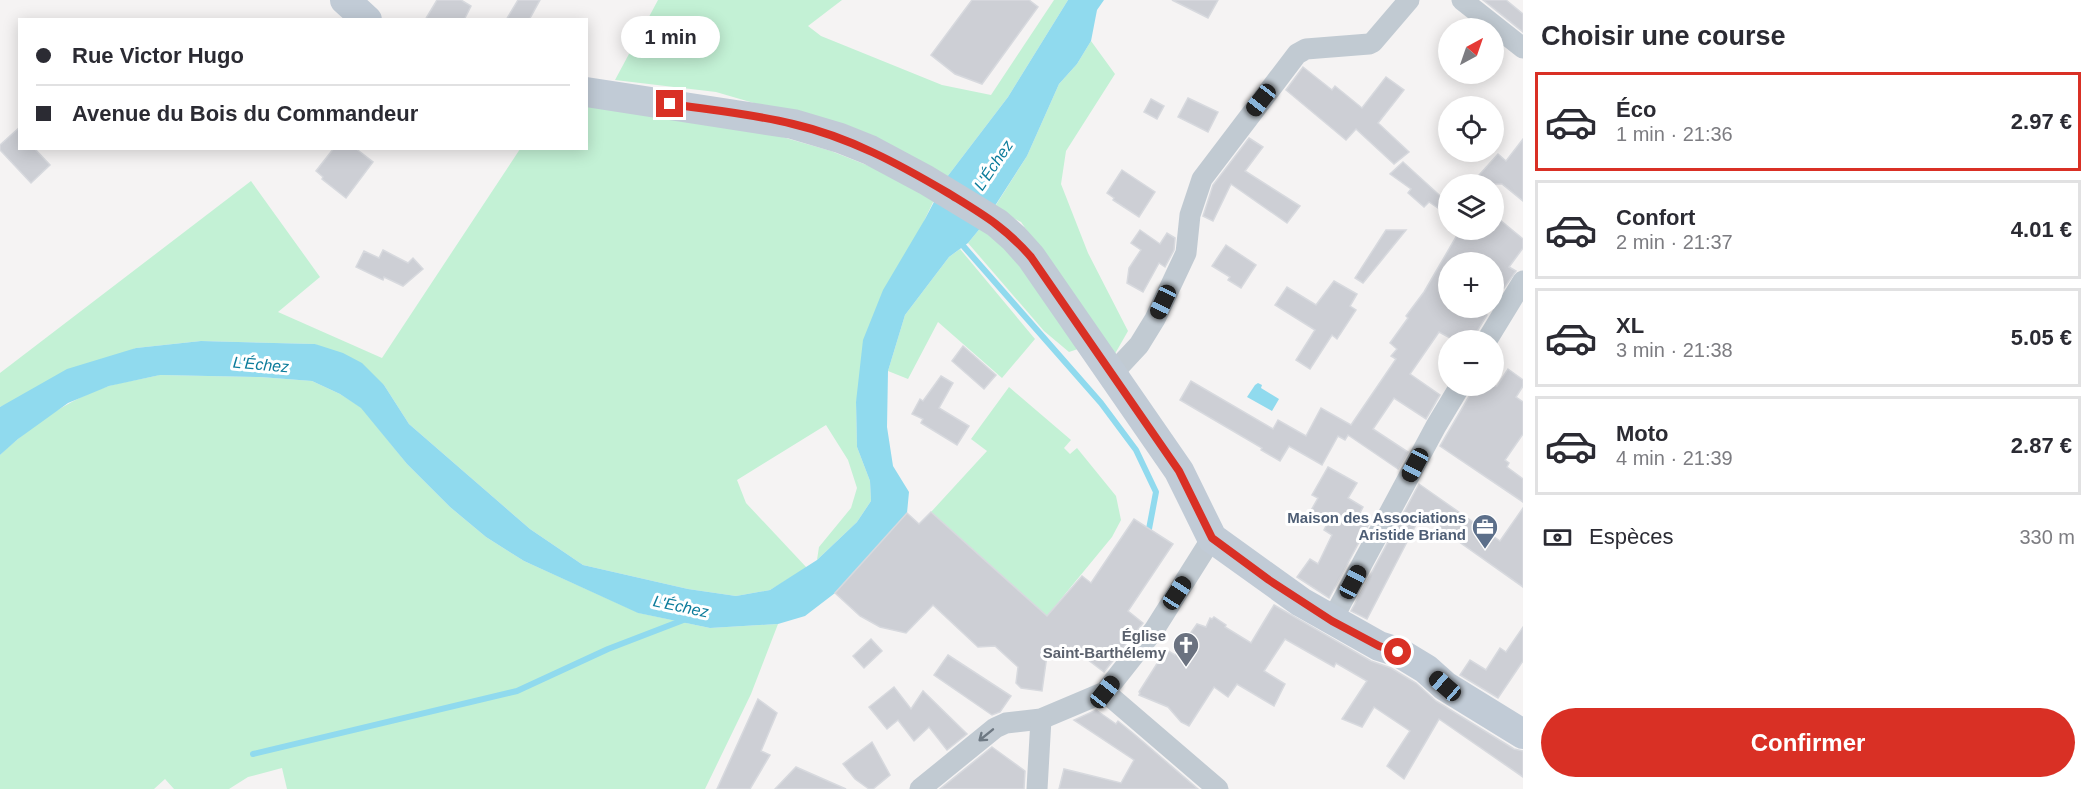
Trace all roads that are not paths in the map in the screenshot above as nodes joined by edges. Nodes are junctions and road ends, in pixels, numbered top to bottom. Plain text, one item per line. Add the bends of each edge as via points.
1 (345, 0) edge
2 (1409, 0) edge
3 (1462, 0) edge
4 (365, 18) edge
5 (1523, 48) edge
6 (588, 92) edge
7 (1523, 281) edge
8 (1493, 330) edge
9 (1112, 374) junction
10 (1454, 396) edge
11 (1212, 538) junction
12 (1332, 621) junction
13 (1105, 692) junction
14 (1041, 719) junction
15 (1523, 734) edge
16 (920, 789) edge
17 (1037, 789) edge
18 (1218, 789) edge

1 - 4 main road
2 - 9 street via 1369,44 1306,49 1297,54 1202,179 1190,215 1186,253 1155,319 1139,345
3 - 5 street
6 - 9 main road via 793,124 870,150 926,180 997,223 1014,238
7 - 8 street
9 - 11 main road via 1179,471
10 - 12 street
11 - 12 main road
11 - 13 street via 1154,630
12 - 15 main road via 1398,652
13 - 14 street
13 - 18 street
14 -> 16 street via 995,728
14 - 17 street

